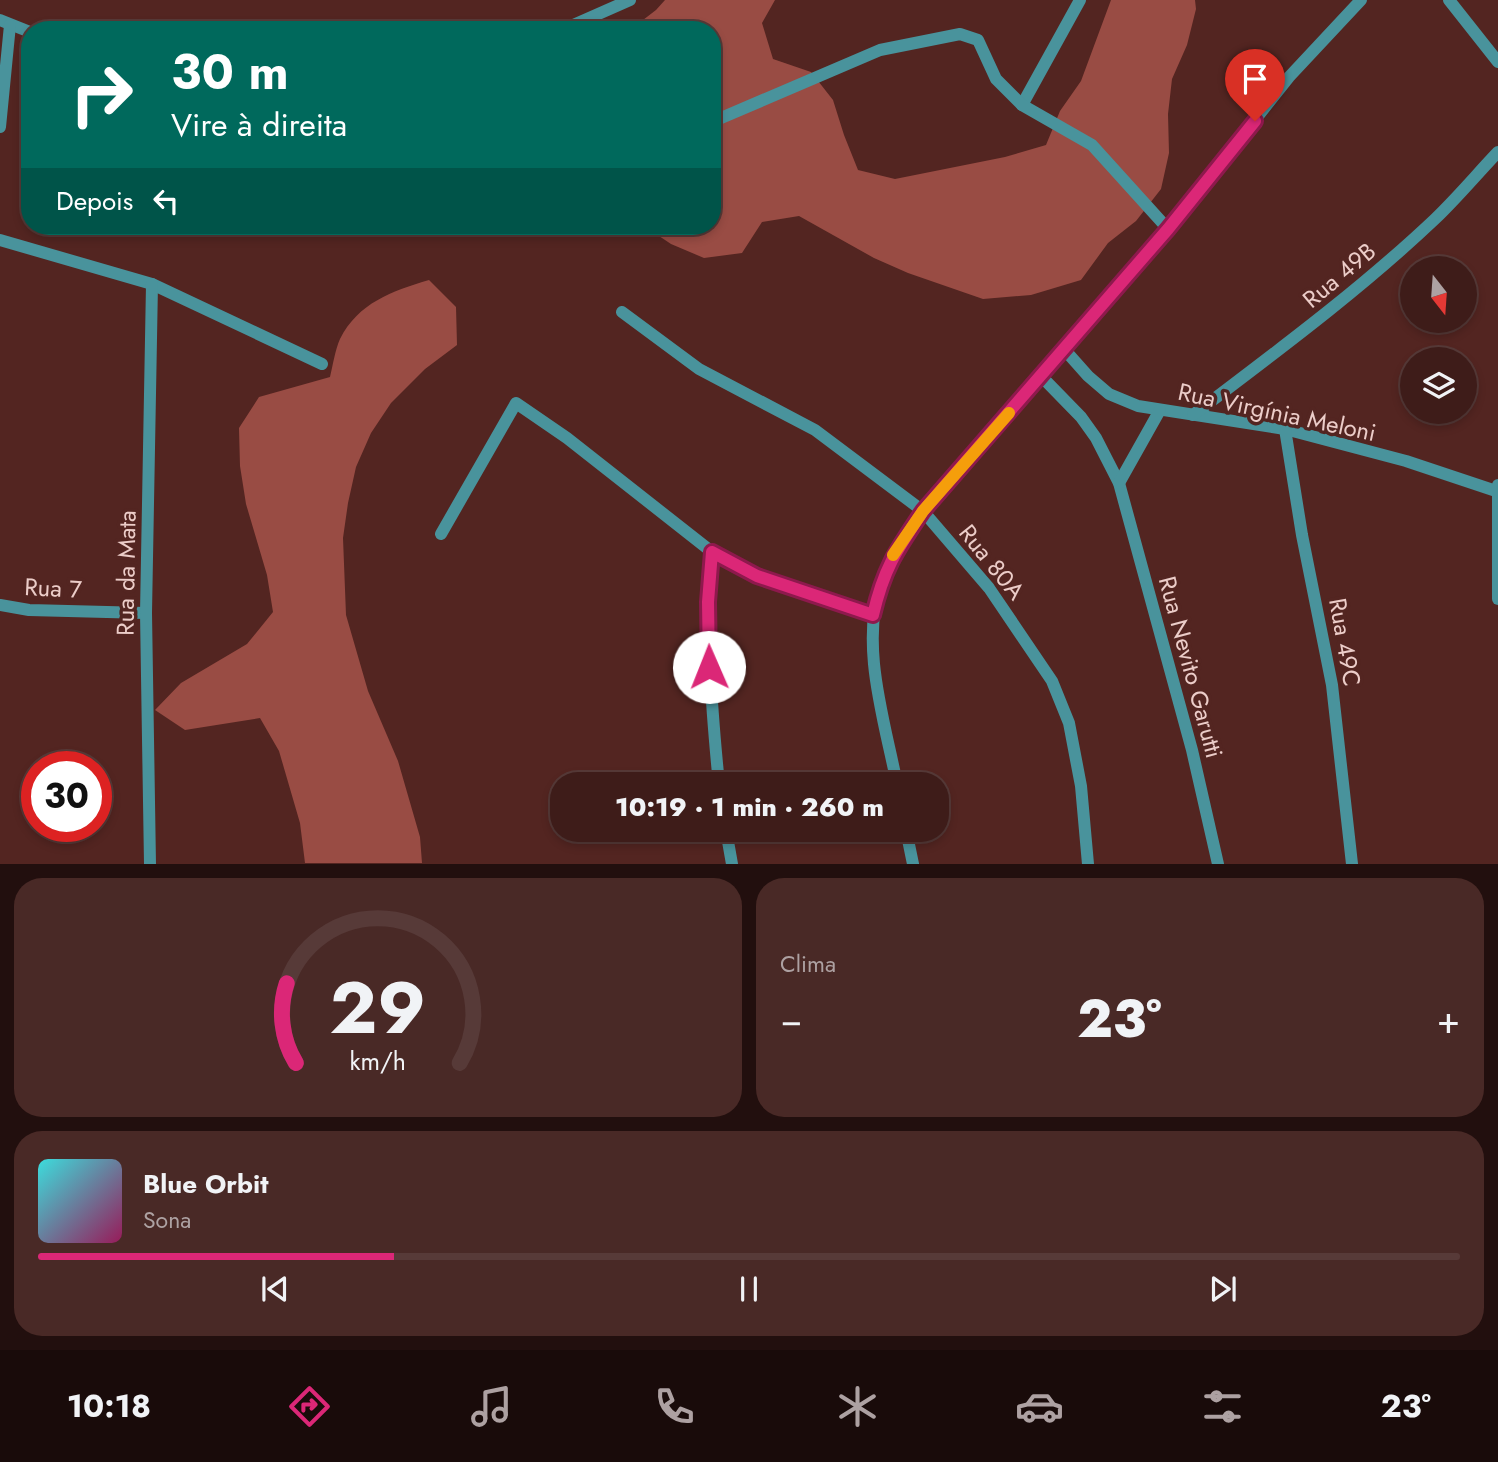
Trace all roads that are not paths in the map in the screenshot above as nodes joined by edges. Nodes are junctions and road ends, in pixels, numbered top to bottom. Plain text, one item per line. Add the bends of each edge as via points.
1 (630, 0) edge
2 (1080, 0) edge
3 (1361, 0) edge
4 (1449, 0) edge
5 (582, 21) edge
6 (5, 22) edge
7 (1498, 62) edge
8 (1022, 105) junction
9 (721, 118) edge
10 (0, 127) edge
11 (1498, 152) edge
12 (1168, 229) junction
13 (0, 240) edge
14 (152, 284) junction
15 (622, 312) dead end
16 (1064, 349) junction
17 (322, 364) dead end
18 (1041, 376) junction
19 (1160, 410) junction
20 (1193, 415) junction
21 (1285, 429) junction
22 (1119, 483) junction
23 (1497, 488) edge
24 (923, 511) junction
25 (441, 534) dead end
26 (712, 552) junction
27 (1497, 552) edge
28 (1498, 599) edge
29 (0, 605) edge
30 (146, 613) junction
31 (873, 615) junction
32 (718, 772) edge
33 (894, 772) edge
34 (728, 842) edge
35 (909, 842) edge
36 (150, 863) edge
37 (732, 863) edge
38 (913, 863) edge
39 (1088, 863) edge
40 (1218, 863) edge
41 (1352, 863) edge

1 - 5 street
2 - 8 street
3 - 12 street via 1289,77
4 - 7 street
6 - 10 street
8 - 9 street via 996,79 978,40 960,34 880,50
8 - 12 street via 1092,145
11 - 20 street, Rua 49B via 1437,217 1377,271
12 - 16 street
13 - 14 street
14 - 17 street
14 - 30 street, Rua da Mata
15 - 24 street, Rua 80A via 699,369 815,430
16 - 18 street
16 - 19 street, Rua Virgínia Meloni via 1109,394
18 - 22 street, Rua Nevito Garutti via 1081,417
18 - 24 street
19 - 20 street, Rua Virgínia Meloni
19 - 22 street
20 - 21 street, Rua Virgínia Meloni
21 - 23 street, Rua Virgínia Meloni
21 - 41 street, Rua 49C via 1332,685
22 - 40 street, Rua Nevito Garutti
23 - 27 street
24 - 31 street via 891,558
24 - 39 street, Rua 80A via 989,588 1052,681 1069,723
25 - 26 street via 516,403
26 - 31 street via 757,576
26 - 32 street via 710,689
27 - 28 street
29 - 30 street, Rua 7
30 - 36 street, Rua da Mata
31 - 33 street via 871,648
34 - 37 street
35 - 38 street

